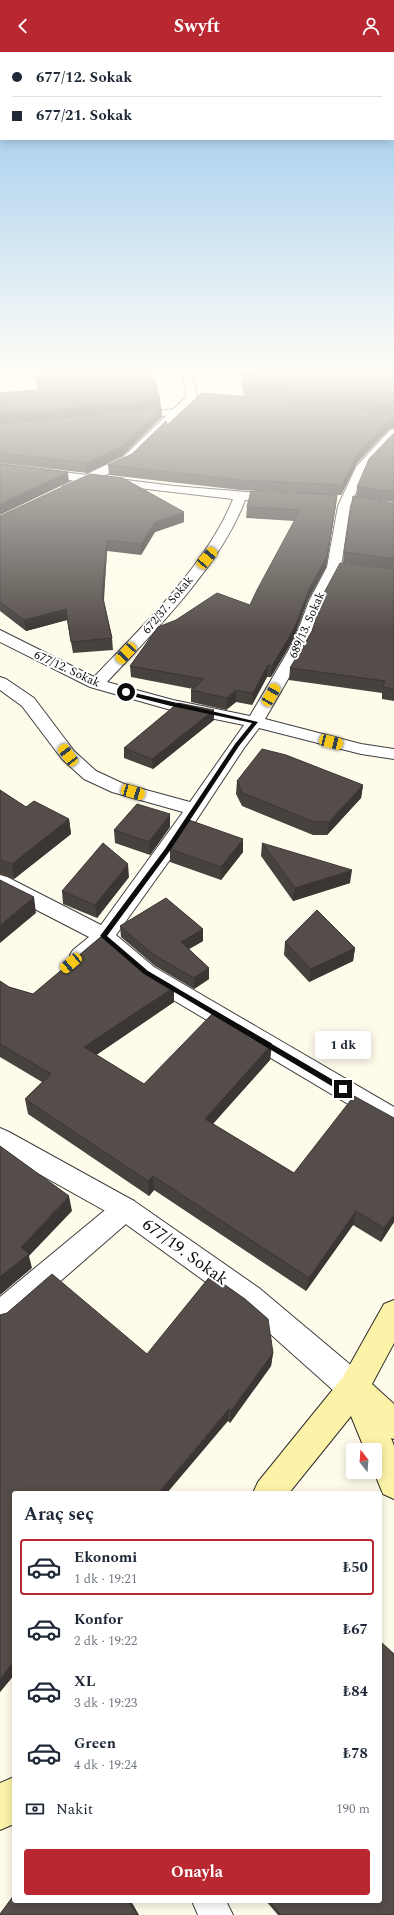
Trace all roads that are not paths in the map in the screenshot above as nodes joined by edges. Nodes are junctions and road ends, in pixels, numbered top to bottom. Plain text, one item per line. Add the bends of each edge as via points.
1 (128, 459) edge
2 (369, 459) edge
3 (0, 468) edge
4 (88, 478) junction
5 (54, 495) edge
6 (240, 496) junction
7 (293, 498) edge
8 (0, 635) edge
9 (0, 682) edge
10 (96, 684) junction
11 (255, 722) junction
12 (394, 754) edge
13 (194, 809) junction
14 (0, 882) edge
15 (104, 936) junction
16 (69, 965) edge
17 (394, 1119) edge
18 (0, 1139) edge
19 (126, 1209) junction
20 (394, 1314) edge
21 (0, 1316) edge
22 (354, 1388) junction
23 (394, 1424) edge
24 (394, 1483) edge
25 (271, 1491) edge
26 (12, 1798) edge
27 (0, 1811) edge
28 (208, 1903) edge
29 (217, 1915) edge

1 - 4 street
2 - 11 street, 689/13. Sokak via 362,467 346,501 340,524 342,568 316,601 302,641
3 - 4 street
4 - 5 street
4 - 6 street via 120,484
6 - 7 street
6 - 10 street, 672/37. Sokak via 216,548 146,631
8 - 10 street, 677/12. Sokak via 11,643
9 - 13 street via 28,702 68,755 90,775 118,788
10 - 11 street, 677/12. Sokak via 171,705
11 - 12 street, 677/12. Sokak via 361,749
11 - 13 street, 689/13. Sokak
13 - 15 street, 689/13. Sokak
14 - 15 street
15 - 16 street, 689/13. Sokak
15 - 17 street via 146,973
18 - 19 street, 677/19. Sokak
19 - 21 street
19 - 22 street, 677/19. Sokak via 249,1297
20 - 22 main road
22 - 23 main road, 677/19. Sokak
22 - 24 main road, 677/19. Sokak
22 - 25 main road
26 - 27 main road
28 - 29 lane

